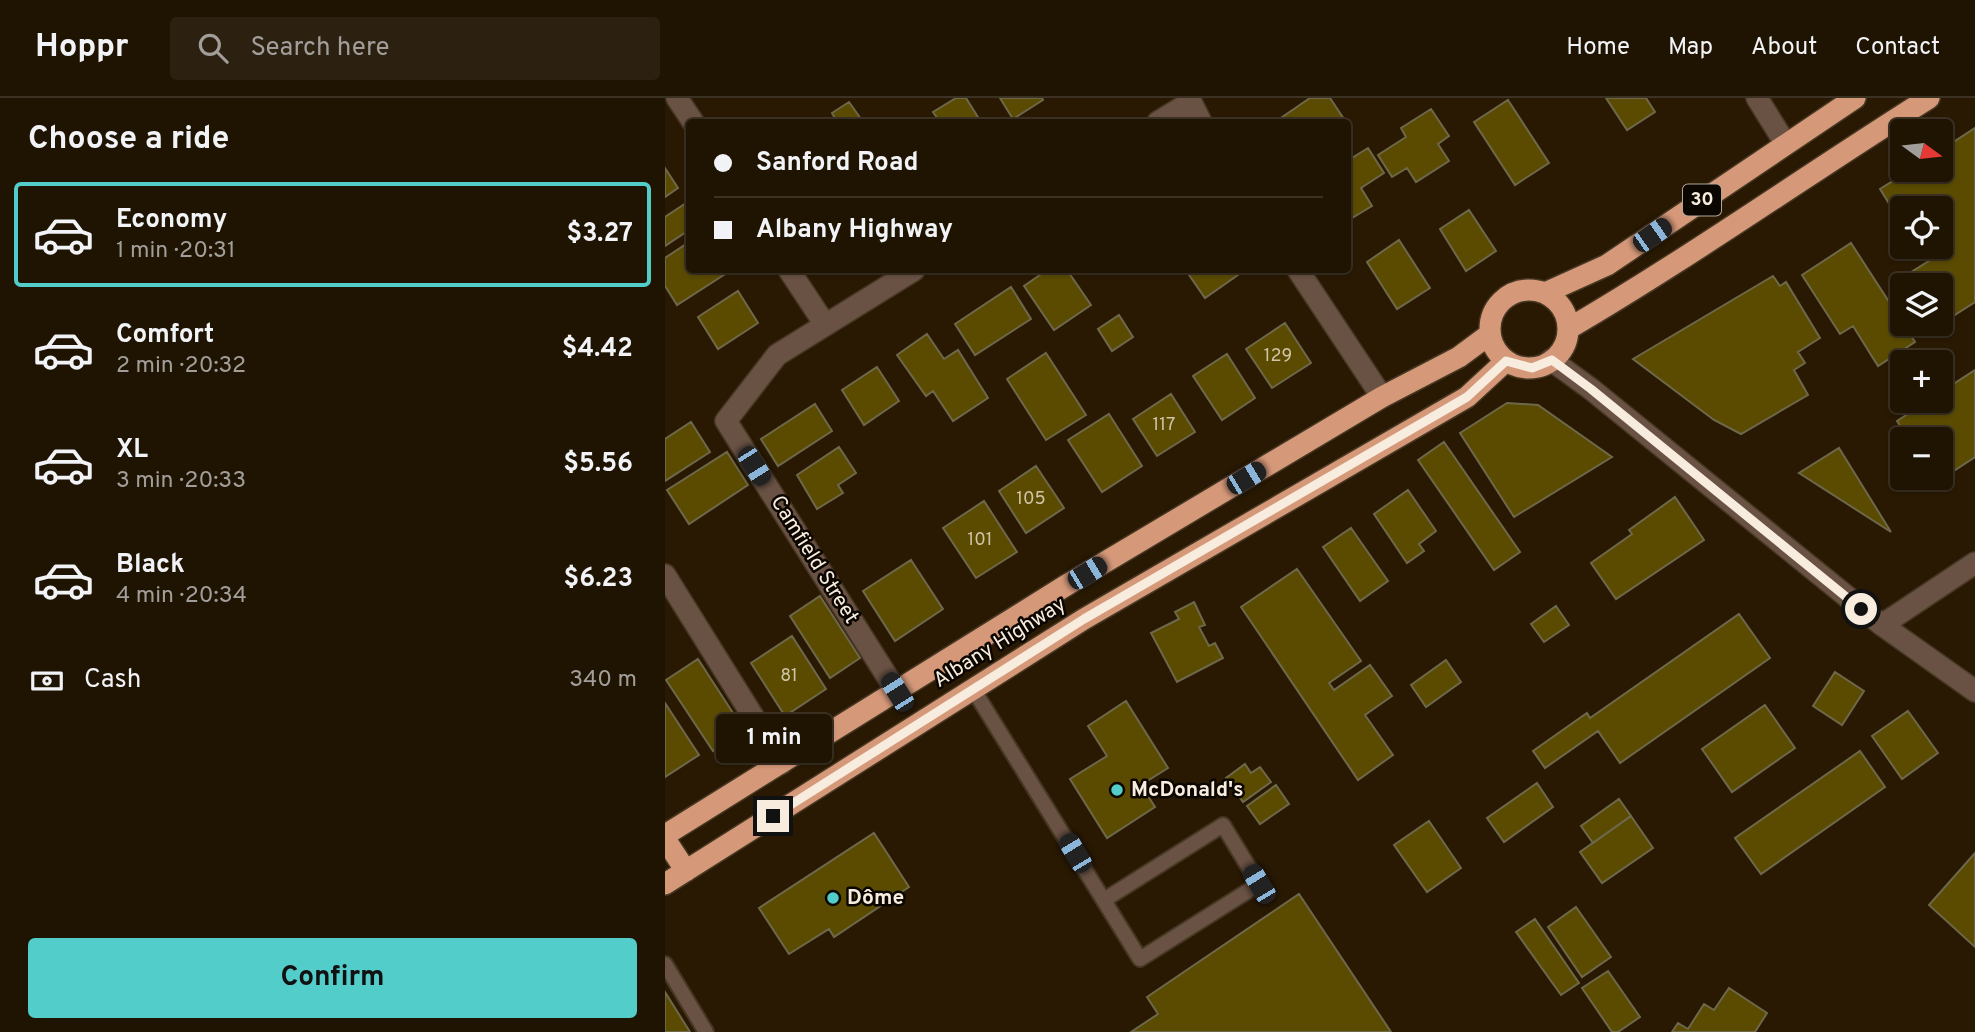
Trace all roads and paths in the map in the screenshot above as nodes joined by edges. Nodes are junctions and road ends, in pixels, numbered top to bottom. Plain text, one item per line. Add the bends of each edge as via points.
1 (677, 98) edge
2 (1757, 98) edge
3 (1855, 98) edge
4 (1929, 98) edge
5 (1190, 100) edge
6 (691, 119) edge
7 (1162, 119) edge
8 (1200, 119) edge
9 (1785, 143) junction
10 (1808, 174) junction
11 (791, 273) edge
12 (909, 273) edge
13 (1300, 273) edge
14 (1545, 293) junction
15 (824, 323) junction
16 (1568, 329) junction
17 (1490, 334) junction
18 (1552, 360) junction
19 (1506, 361) junction
20 (1383, 397) junction
21 (1975, 563) edge
22 (665, 575) edge
23 (1065, 586) junction
24 (1084, 619) junction
25 (1882, 625) junction
26 (973, 689) junction
27 (1975, 691) edge
28 (897, 692) junction
29 (782, 763) junction
30 (665, 837) edge
31 (686, 871) junction
32 (665, 884) edge
33 (1104, 900) junction
34 (665, 964) edge
35 (706, 1032) edge

1 - 6 street
2 - 9 street
3 - 9 highway, 30
4 - 10 highway, 30
5 - 7 street
5 - 8 street
9 - 10 highway
9 - 14 highway, 30 via 1607,265
10 - 16 highway, 30 via 1658,276
11 - 15 street
12 - 15 street, Camfield Street
13 - 20 street
14 - 16 highway via 1562,307
14 - 17 highway, 30 via 1524,289 1505,297 1493,314
15 - 28 street, Camfield Street via 777,355 726,421
16 - 18 highway via 1563,347
17 - 19 highway
17 - 20 highway, Albany Highway via 1459,357
18 - 19 highway via 1532,368
18 - 25 street
19 - 24 highway, Albany Highway via 1467,397
20 - 23 highway, Albany Highway
21 - 25 street
22 - 29 street
23 - 24 highway
23 - 28 highway, Albany Highway
24 - 26 highway, Albany Highway
25 - 27 street
26 - 31 highway, Albany Highway
26 - 33 lane
28 - 29 highway, Albany Highway
29 - 30 highway, Albany Highway
30 - 31 highway
31 - 32 highway, Albany Highway
33 - 33 lane via 1140,959 1259,884 1223,825
34 - 35 lane

